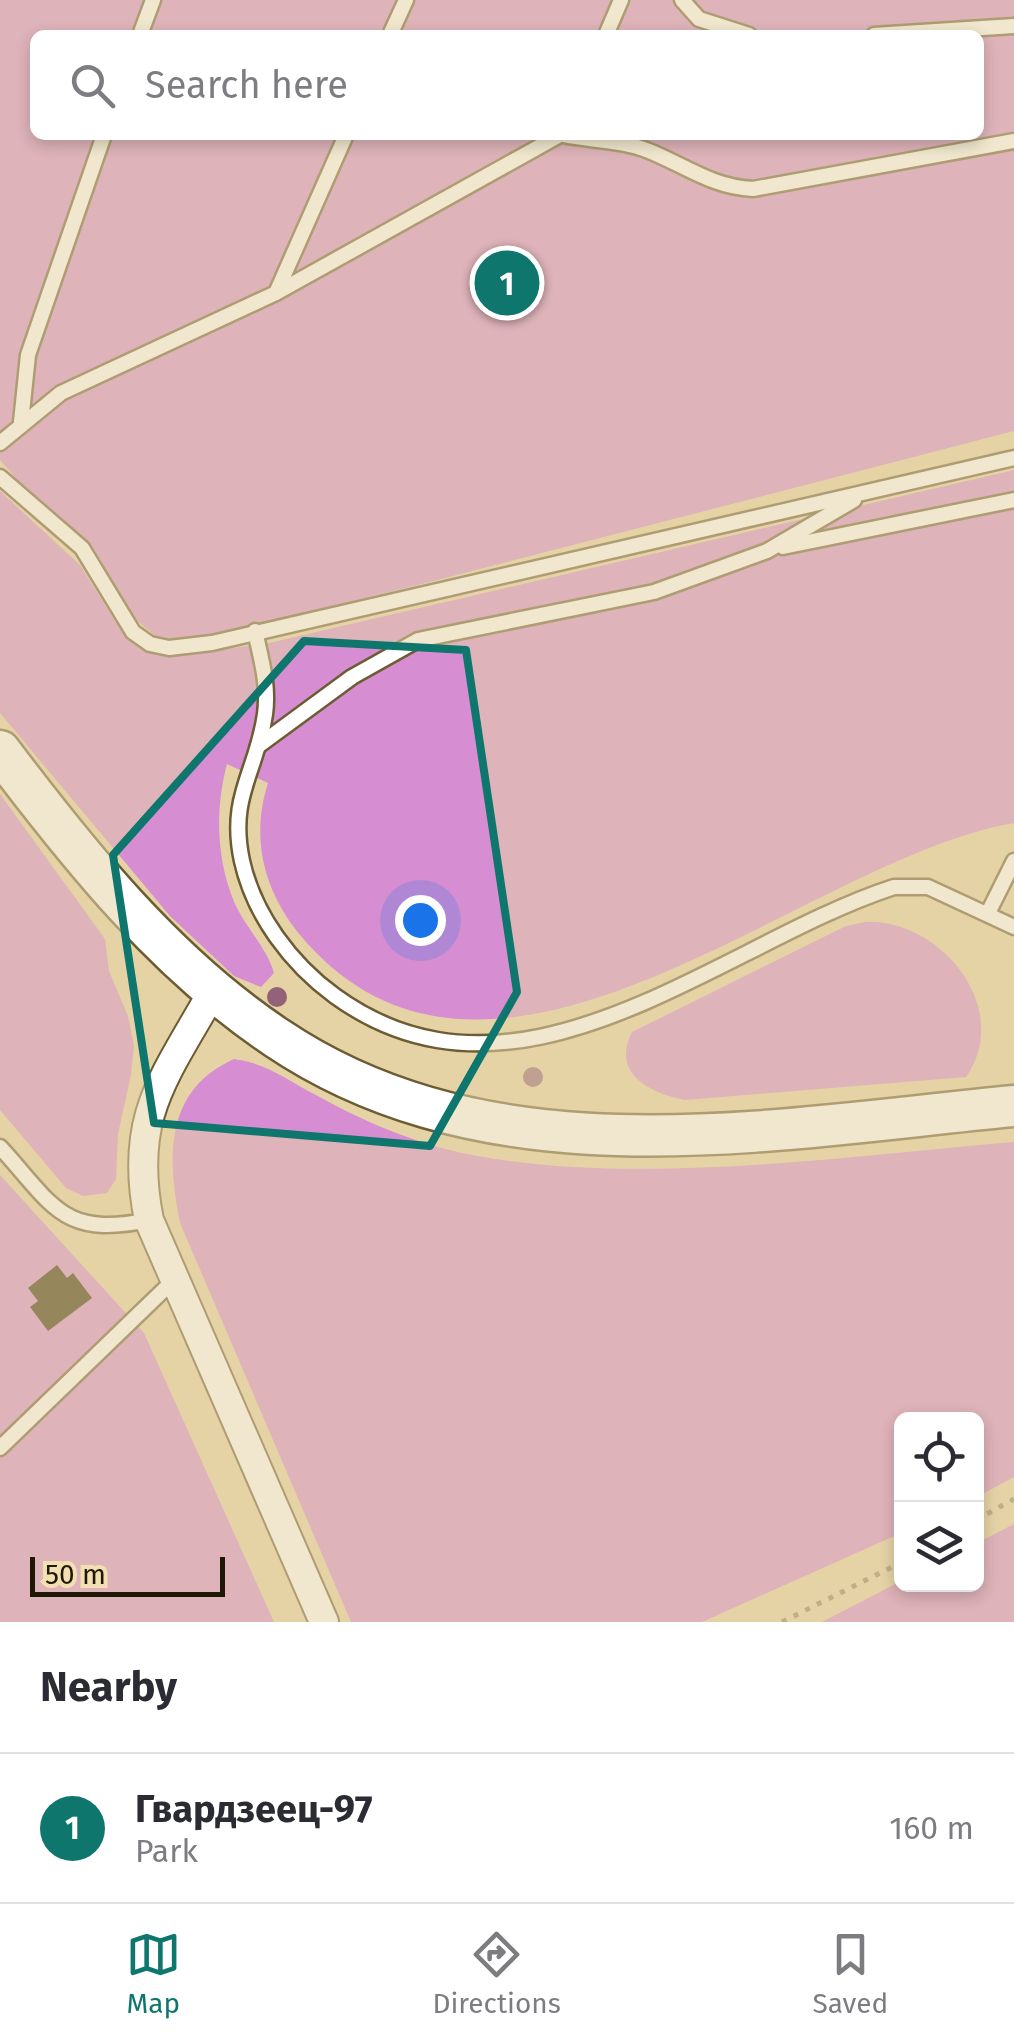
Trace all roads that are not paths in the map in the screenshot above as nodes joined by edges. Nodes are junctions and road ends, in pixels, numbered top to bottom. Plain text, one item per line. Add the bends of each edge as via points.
1 (152, 0) edge
2 (406, 0) edge
3 (622, 0) edge
4 (682, 0) edge
5 (1014, 26) edge
6 (142, 30) edge
7 (392, 30) edge
8 (608, 30) edge
9 (733, 30) edge
10 (952, 30) edge
11 (102, 140) edge
12 (344, 140) edge
13 (552, 140) edge
14 (590, 140) edge
15 (1014, 141) edge
16 (276, 293) junction
17 (21, 422) junction
18 (0, 443) edge
19 (1014, 458) edge
20 (0, 476) edge
21 (870, 492) junction
22 (1014, 500) edge
23 (767, 550) junction
24 (255, 632) junction
25 (258, 746) junction
26 (0, 751) edge
27 (1014, 861) edge
28 (988, 914) junction
29 (1014, 927) edge
30 (213, 990) junction
31 (1014, 1106) edge
32 (0, 1147) edge
33 (149, 1220) junction
34 (174, 1279) junction
35 (0, 1448) edge
36 (324, 1622) edge

1 - 6 lane
2 - 7 lane
3 - 8 lane
4 - 9 lane via 699,19
5 - 10 lane
11 - 17 lane via 28,355
12 - 16 lane
13 - 16 lane
14 - 15 lane via 647,150 705,180 753,189
16 - 17 lane via 61,393
17 - 18 lane
19 - 21 lane
20 - 24 lane via 82,548 133,632 150,644 188,647
21 - 23 lane
21 - 24 lane
22 - 23 lane
23 - 25 lane via 654,592 418,640 352,677
24 - 25 lane via 267,683
25 - 28 lane via 242,783 236,822 257,904 284,948 354,1010 440,1040 494,1041 606,1019 894,887 928,887
26 - 30 street via 94,870
27 - 28 lane
28 - 29 lane
30 - 31 street via 278,1039 346,1077 489,1123 656,1136
30 - 33 street via 166,1073 142,1136
32 - 33 lane via 52,1204 83,1226
33 - 34 street
34 - 35 lane
34 - 36 street

